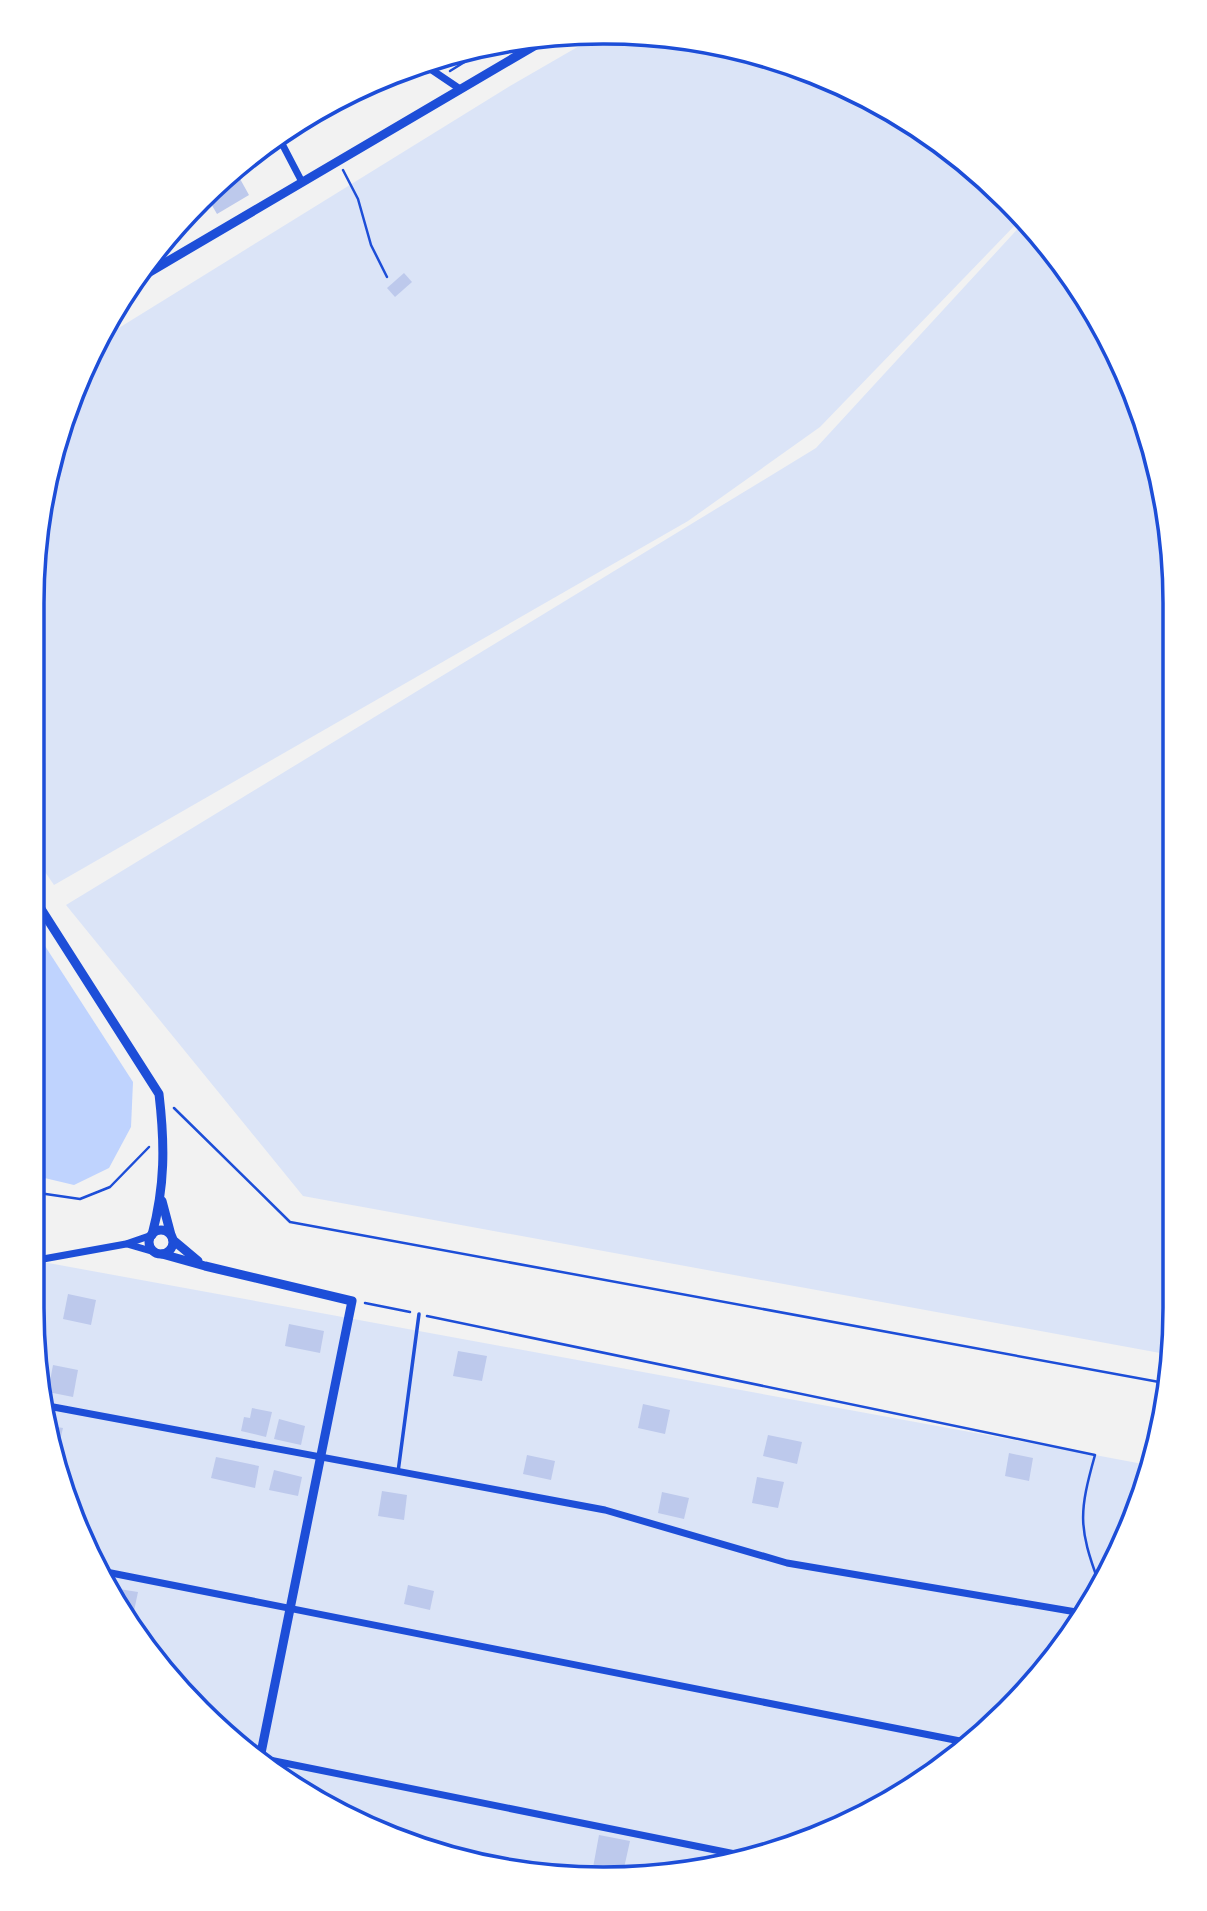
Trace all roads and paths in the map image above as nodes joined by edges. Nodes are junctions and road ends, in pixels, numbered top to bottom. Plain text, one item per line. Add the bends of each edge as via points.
1 (528, 49) edge
2 (464, 62) edge
3 (433, 70) edge
4 (441, 76) junction
5 (460, 89) junction
6 (283, 145) edge
7 (339, 160) junction
8 (302, 182) junction
9 (155, 269) edge
10 (387, 277) dead end
11 (44, 914) edge
12 (159, 1094) junction
13 (163, 1131) junction
14 (44, 1194) edge
15 (161, 1199) junction
16 (152, 1235) junction
17 (173, 1238) junction
18 (126, 1244) junction
19 (160, 1254) junction
20 (44, 1259) edge
21 (205, 1266) junction
22 (352, 1301) junction
23 (419, 1314) junction
24 (1158, 1382) edge
25 (53, 1407) edge
26 (319, 1456) junction
27 (398, 1473) junction
28 (112, 1574) edge
29 (1096, 1574) edge
30 (290, 1607) junction
31 (1073, 1611) edge
32 (958, 1741) edge
33 (259, 1749) edge
34 (279, 1763) edge
35 (728, 1853) edge

1 - 5 street
2 - 4 path
3 - 4 street
4 - 5 street
5 - 7 street
6 - 8 street
7 - 8 street
7 - 10 path
8 - 9 street
11 - 12 street
12 - 13 street
12 - 24 path via 290,1222
13 - 14 path via 110,1186 80,1199
13 - 15 street
15 - 16 street
15 - 17 street
16 - 17 street via 162,1230
16 - 18 street
16 - 19 street via 150,1246
17 - 19 street via 172,1248
17 - 21 street
18 - 19 street
18 - 20 street
19 - 21 street
21 - 22 street
22 - 23 path
22 - 26 street
23 - 27 lane
23 - 29 path via 1095,1455 1082,1520 1084,1543
25 - 26 street
26 - 27 street
26 - 30 street
27 - 31 street via 605,1510 787,1563
28 - 30 street
30 - 32 street
30 - 33 street
34 - 35 street

